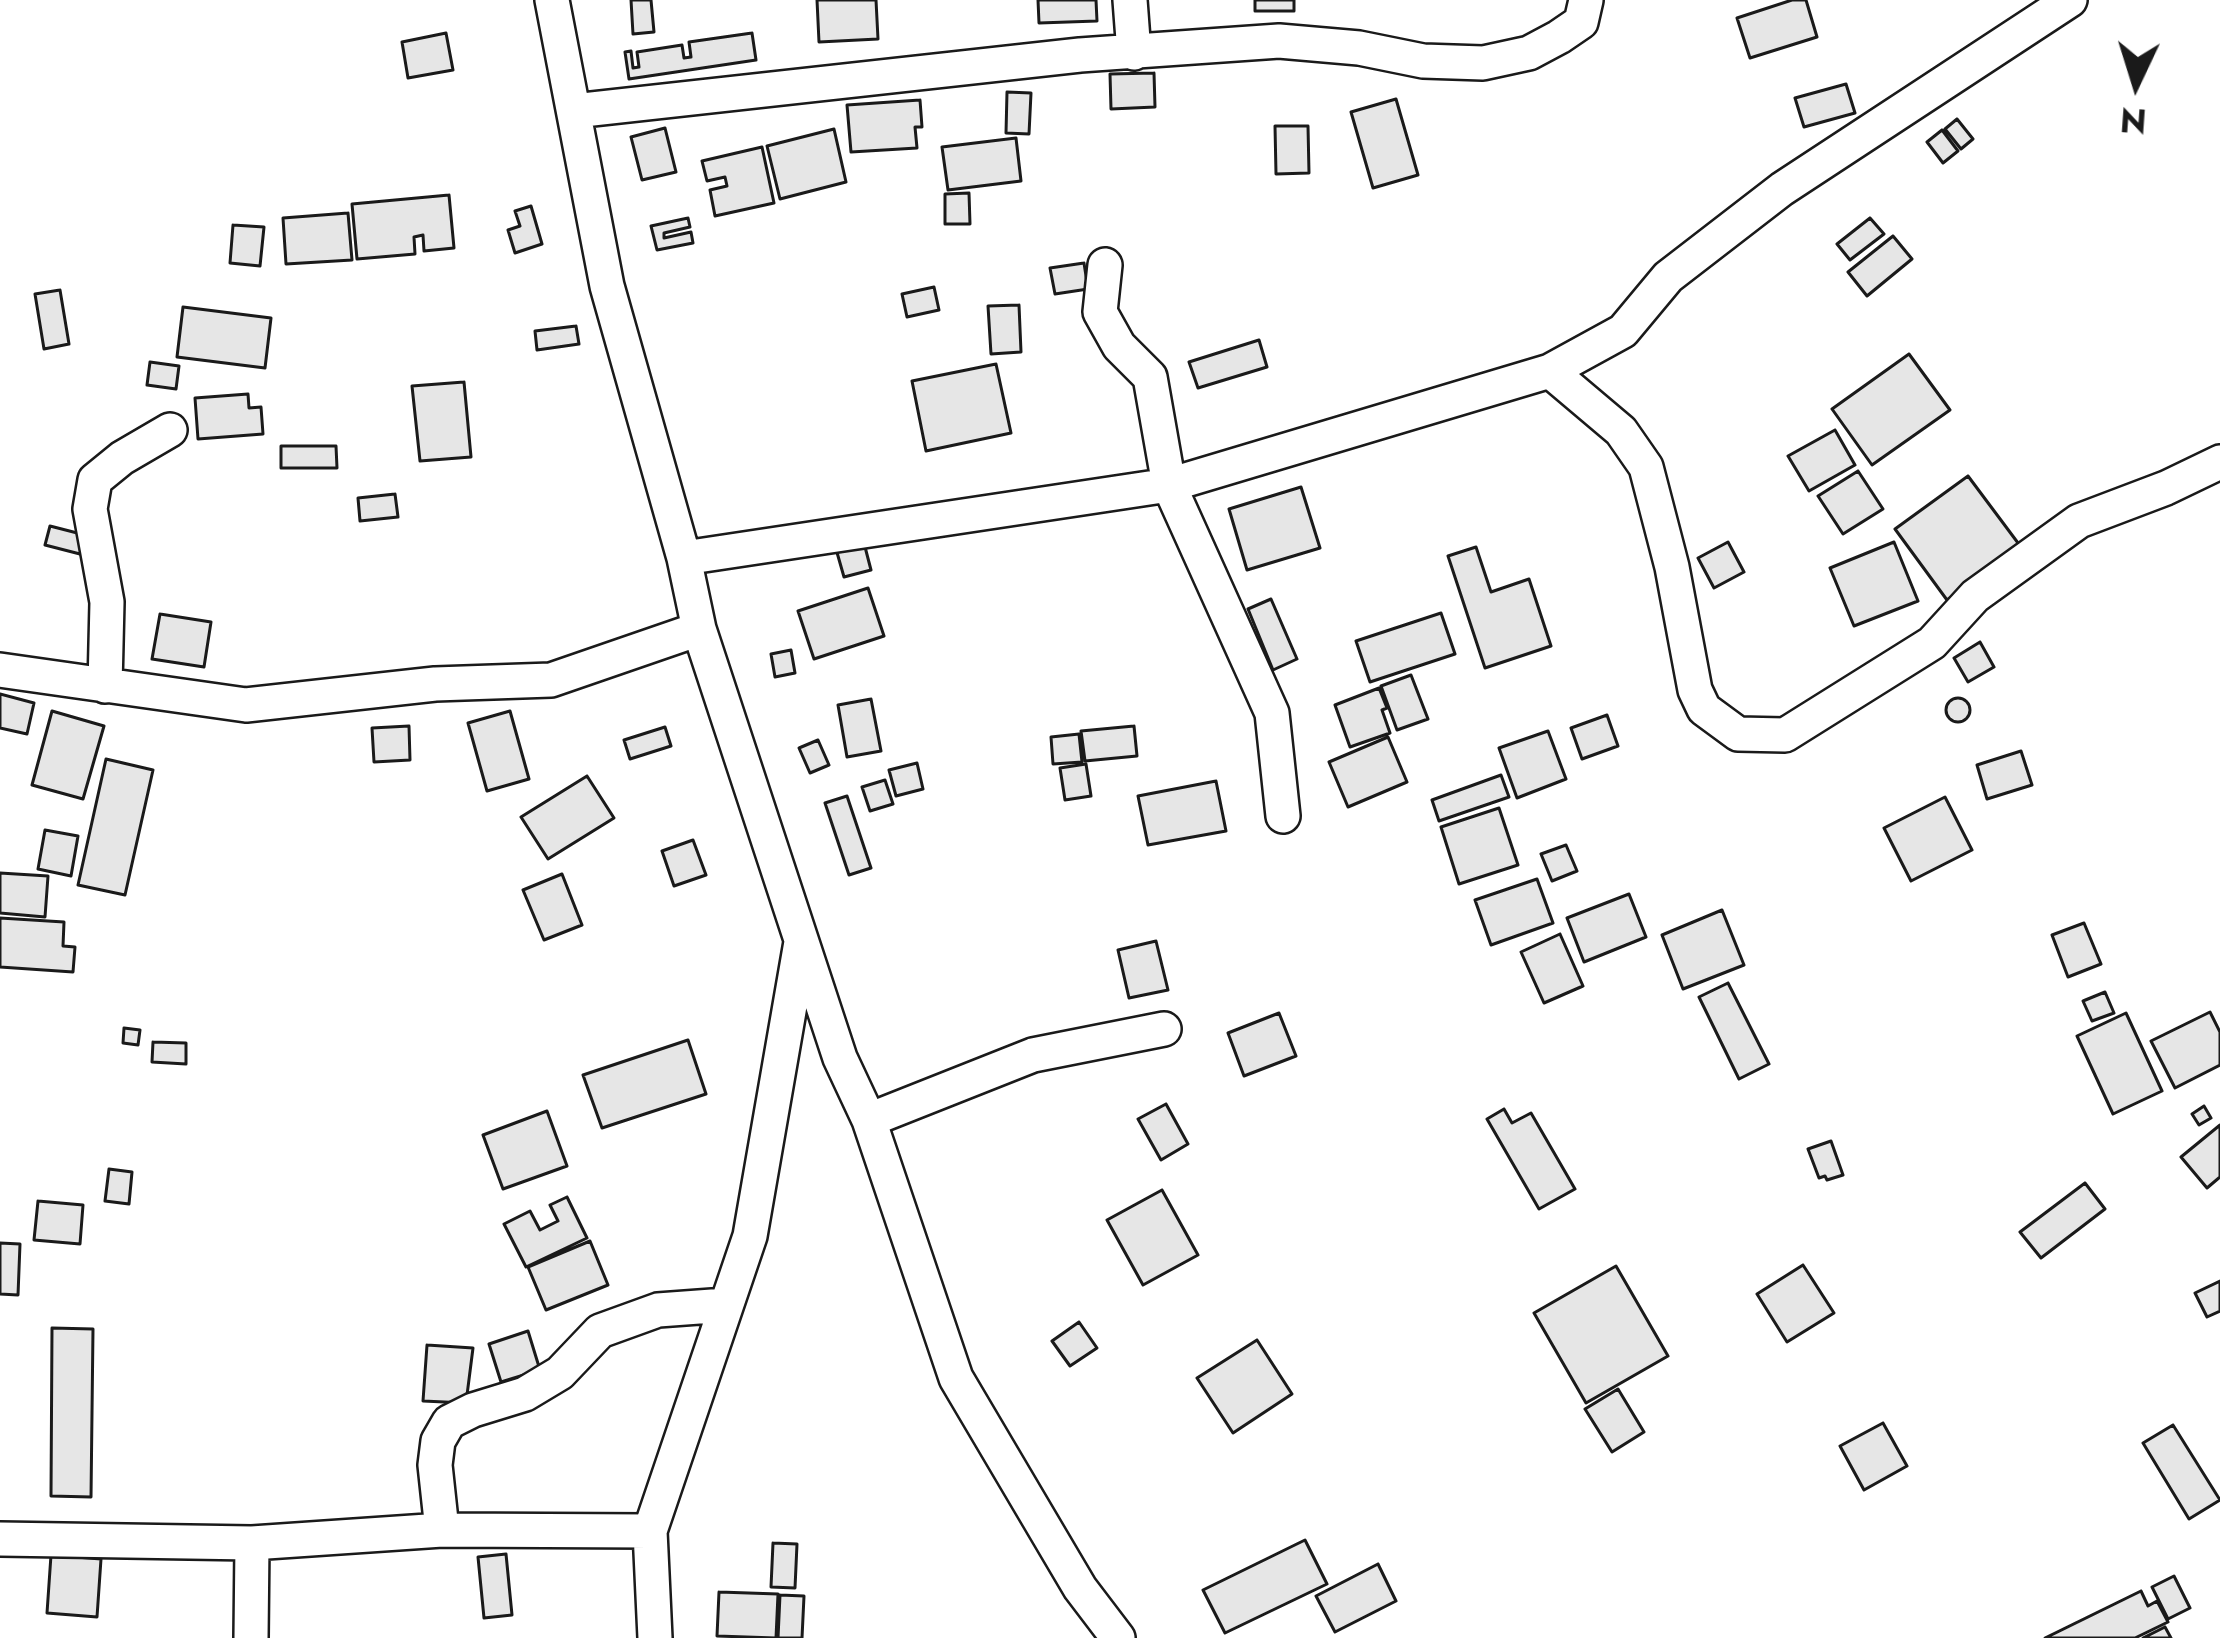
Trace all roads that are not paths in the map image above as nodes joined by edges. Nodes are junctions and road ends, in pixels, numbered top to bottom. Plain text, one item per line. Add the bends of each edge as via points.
1 (552, 0) edge
2 (1130, 0) edge
3 (1586, 0) edge
4 (2070, 0) edge
5 (1133, 53) junction
6 (574, 111) junction
7 (1105, 266) dead end
8 (1550, 371) junction
9 (170, 430) dead end
10 (2220, 462) edge
11 (1169, 485) junction
12 (684, 558) junction
13 (699, 629) junction
14 (0, 670) edge
15 (105, 686) junction
16 (1283, 816) dead end
17 (802, 937) junction
18 (1164, 1029) dead end
19 (869, 1120) junction
20 (726, 1305) junction
21 (442, 1530) junction
22 (650, 1532) junction
23 (0, 1539) edge
24 (253, 1543) junction
25 (251, 1638) edge
26 (655, 1638) edge
27 (1118, 1638) edge

1 - 6 street
2 - 5 street
3 - 5 street via 1581,22 1559,37 1483,63 1280,41
4 - 8 street via 1782,190 1667,278 1623,331
5 - 6 street
6 - 12 street via 607,286
7 - 11 street via 1100,312 1150,377
8 - 10 street via 1621,431 1646,466 1695,690 1704,709 1738,734 1785,735 1932,643 1975,596 2079,521
8 - 11 street
9 - 15 street via 95,480 90,509 107,602
11 - 12 street
11 - 16 street via 1272,712
12 - 13 street
13 - 15 street via 551,680 246,705
13 - 17 street
14 - 15 street
17 - 19 street
17 - 20 street via 749,1236
18 - 19 street via 1033,1055
19 - 27 street via 956,1378
20 - 21 street via 658,1310 599,1331 560,1373 449,1422 435,1465
20 - 22 street
21 - 22 street
21 - 24 street
22 - 26 street
23 - 24 street
24 - 25 street

